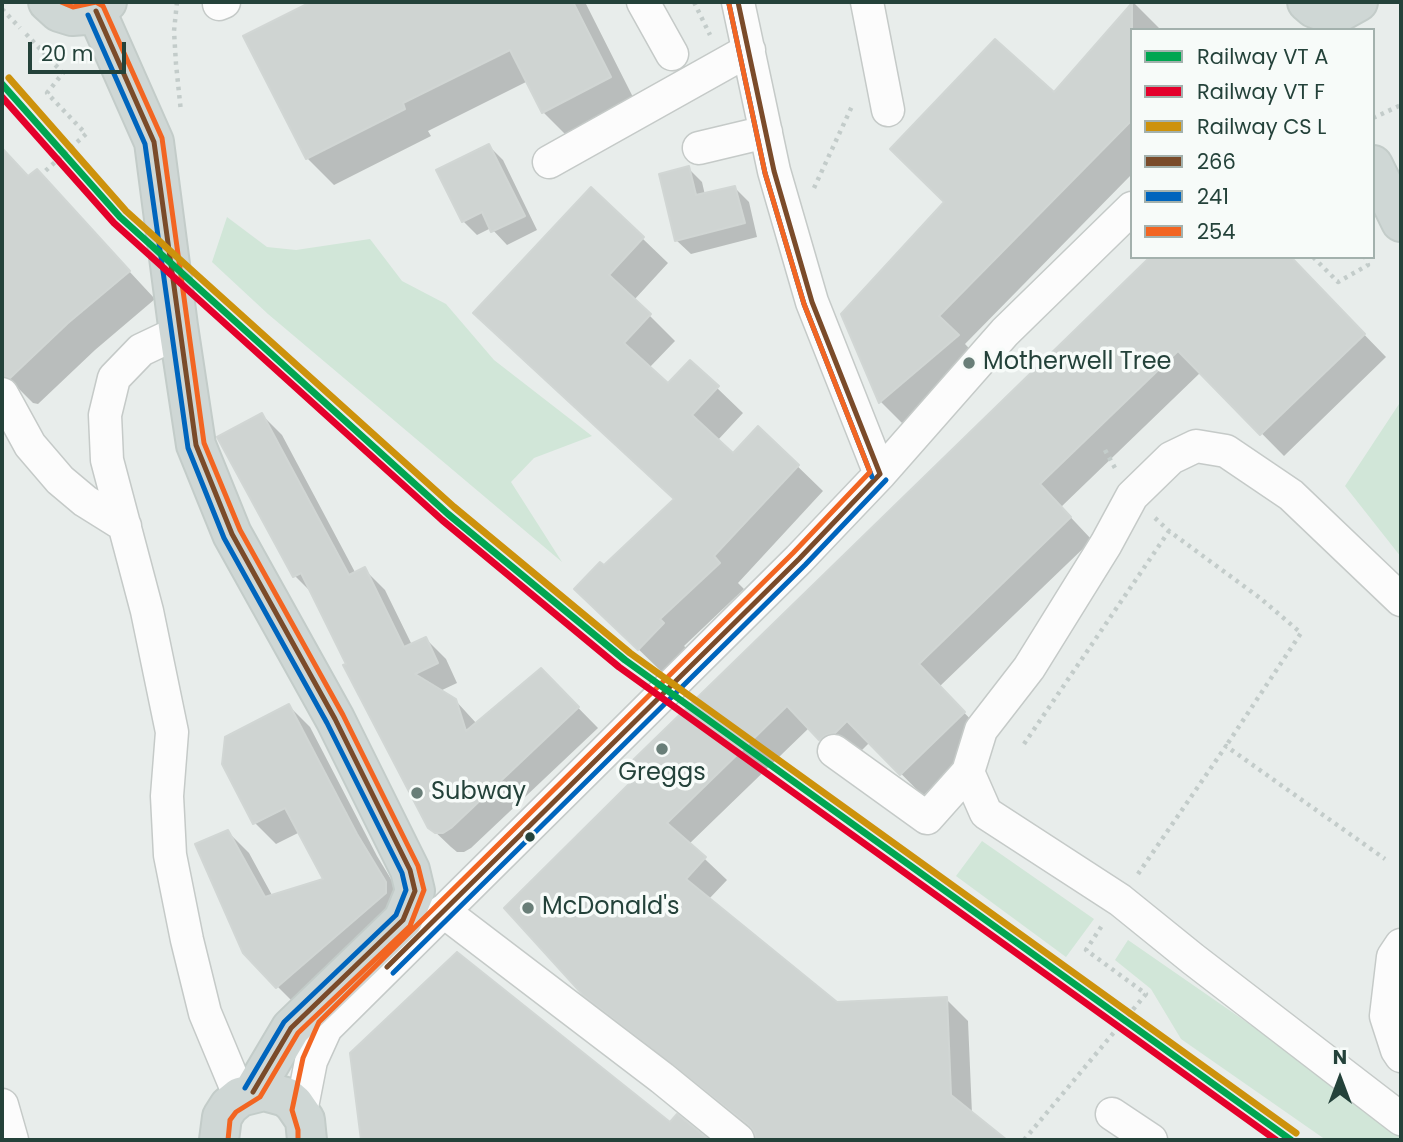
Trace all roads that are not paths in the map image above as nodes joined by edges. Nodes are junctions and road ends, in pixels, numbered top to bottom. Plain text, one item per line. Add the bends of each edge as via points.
1 (48, 2) edge
2 (643, 2) edge
3 (867, 2) edge
4 (1359, 2) edge
5 (101, 7) edge
6 (1314, 13) edge
7 (744, 27) edge
8 (1358, 28) edge
9 (672, 54) dead end
10 (888, 110) dead end
11 (766, 132) junction
12 (699, 148) dead end
13 (549, 162) dead end
14 (1378, 174) edge
15 (1130, 210) edge
16 (1401, 222) edge
17 (178, 329) junction
18 (2, 394) edge
19 (880, 474) junction
20 (125, 526) junction
21 (1401, 600) edge
22 (834, 751) dead end
23 (968, 772) junction
24 (443, 911) junction
25 (1401, 944) edge
26 (1401, 1056) edge
27 (247, 1094) junction
28 (2, 1105) edge
29 (1112, 1114) dead end
30 (1401, 1119) edge
31 (304, 1126) edge
32 (12, 1140) edge
33 (219, 1140) edge
34 (738, 1140) edge
35 (1151, 1140) edge

1 - 5 main road via 72,16
2 - 9 street
3 - 10 street
4 - 6 main road via 1340,12
4 - 8 main road
5 - 17 main road via 154,142
7 - 11 street
7 - 13 street
11 - 12 street
11 - 19 street via 812,302
14 - 16 main road
15 - 19 street via 1005,332
17 - 20 street via 141,350 114,378 105,415 107,460
17 - 27 main road via 196,445 232,534 335,719 410,870 415,891 403,920 291,1028
18 - 20 street via 30,445 60,480
19 - 24 street
20 - 27 street via 172,732 167,796 170,855 187,940 205,1013
21 - 23 street via 1291,495 1226,452 1196,446 1171,458 1132,496 1029,668 981,730
22 - 23 street via 927,818
23 - 30 street via 986,813 1120,900
24 - 31 street via 326,1028 311,1061
24 - 34 street
25 - 26 street via 1393,957 1387,1016
27 - 31 main road via 275,1092 286,1097
27 - 33 main road via 222,1117
28 - 32 street
29 - 35 street

